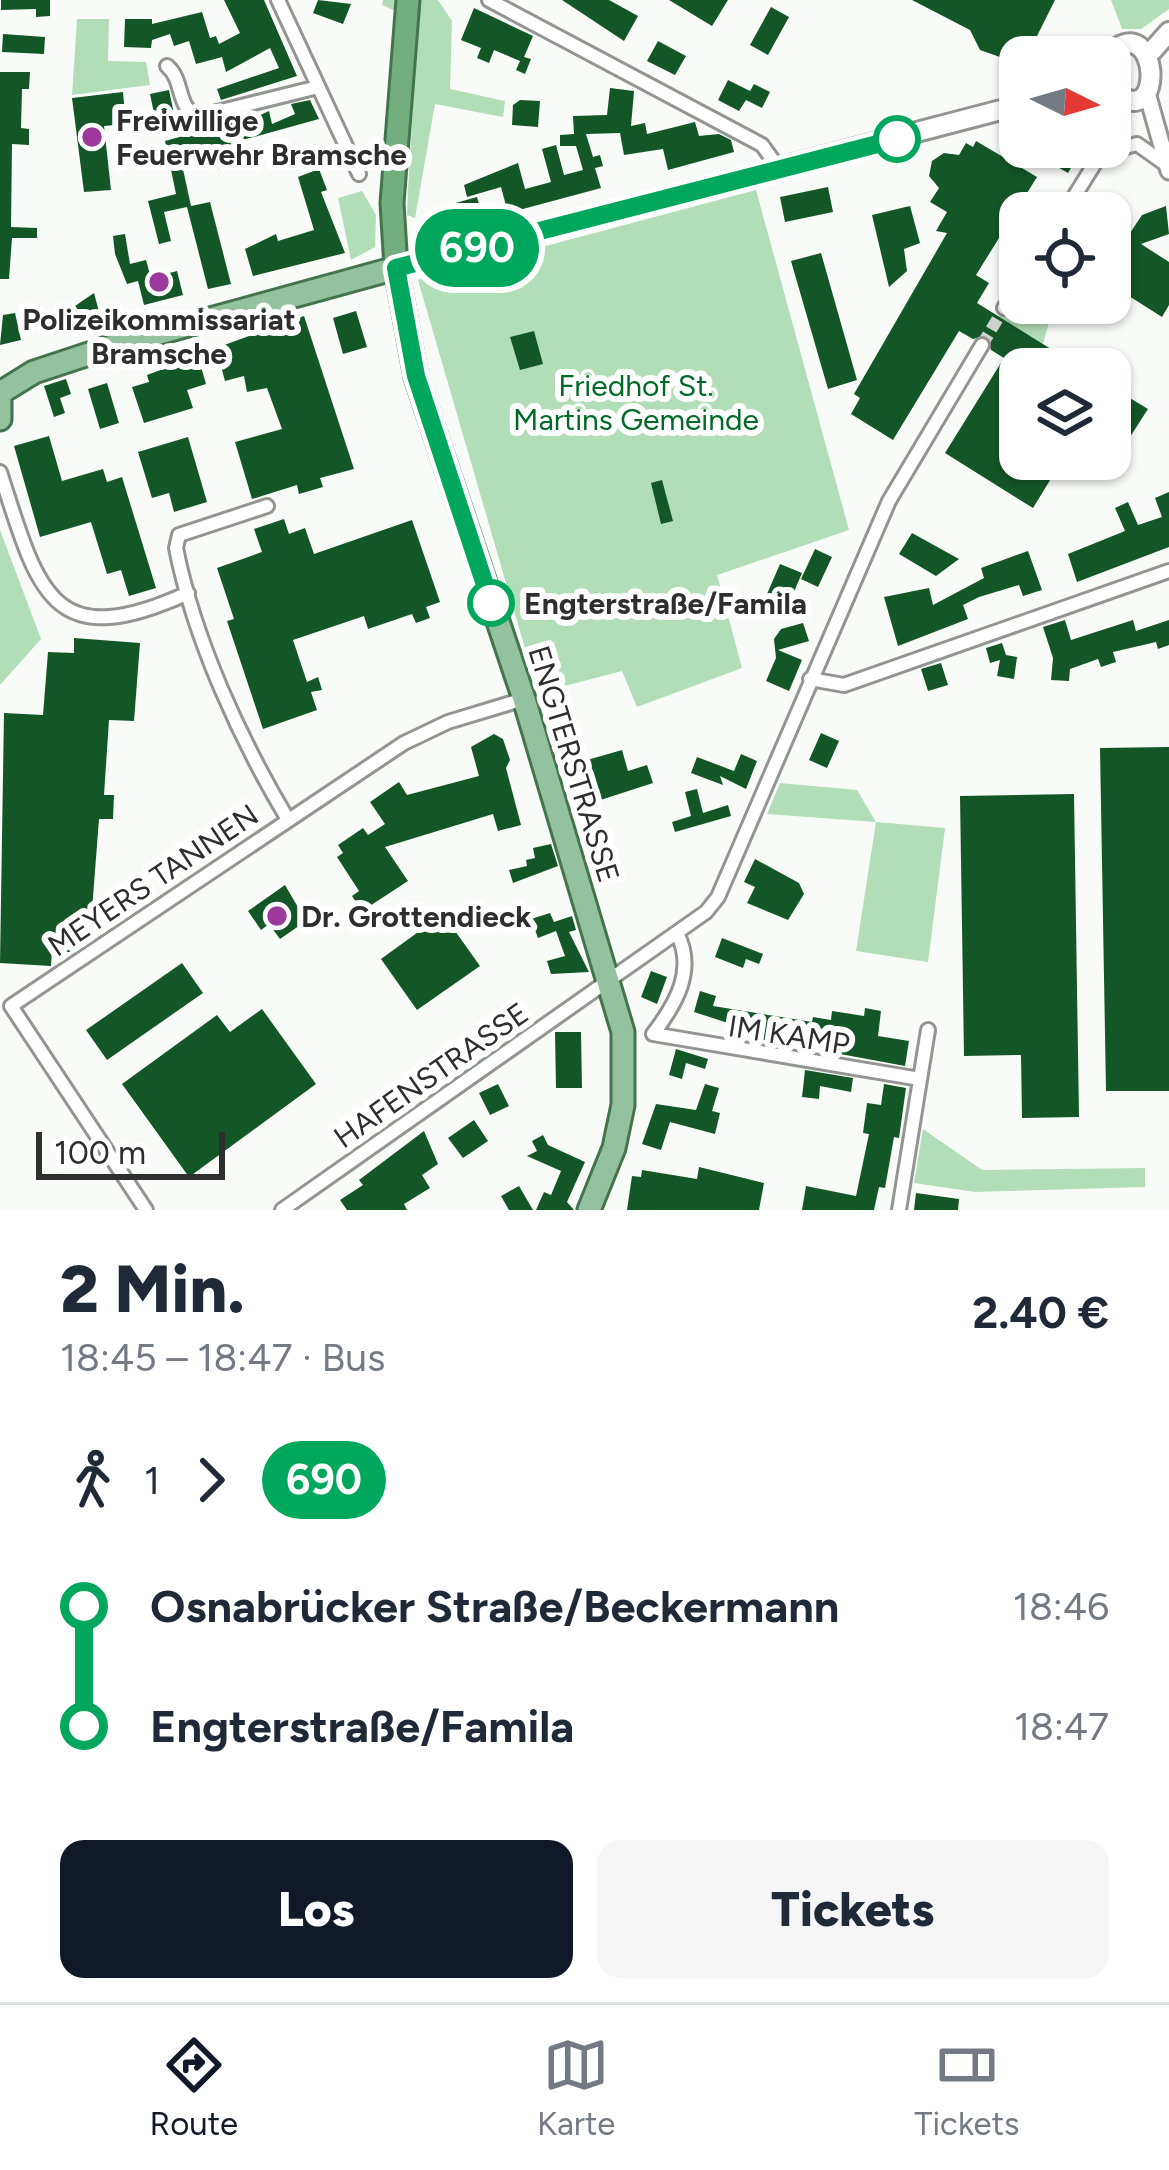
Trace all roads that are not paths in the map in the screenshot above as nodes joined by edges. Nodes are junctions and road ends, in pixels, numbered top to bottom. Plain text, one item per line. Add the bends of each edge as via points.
1 (278, 0) edge
2 (408, 0) edge
3 (489, 0) edge
4 (1169, 32) edge
5 (1131, 44) edge
6 (1152, 51) junction
7 (167, 66) dead end
8 (318, 87) junction
9 (1148, 92) junction
10 (1131, 93) edge
11 (999, 111) edge
12 (1131, 145) edge
13 (1168, 169) edge
14 (780, 170) junction
15 (359, 174) dead end
16 (396, 268) junction
17 (982, 345) tunnel mouth
18 (0, 393) edge
19 (0, 419) edge
20 (0, 472) edge
21 (267, 506) dead end
22 (1169, 572) edge
23 (188, 592) junction
24 (810, 679) junction
25 (524, 699) junction
26 (287, 818) junction
27 (677, 933) junction
28 (609, 980) junction
29 (928, 1030) dead end
30 (920, 1079) junction
31 (146, 1210) edge
32 (282, 1210) edge
33 (589, 1210) edge
34 (899, 1210) edge

1 - 8 street
2 - 16 highway via 392,203
3 - 14 street via 762,145
4 - 6 main road
5 - 6 main road
6 - 9 main road via 1158,77
7 - 8 street via 197,117
8 - 15 street
9 - 10 main road
9 - 13 street
11 - 14 main road
12 - 13 street
14 - 16 main road
16 - 18 main road via 103,349
16 - 25 main road, ENGTERSTRASSE via 416,376
17 - 24 street, HAFENSTRASSE via 889,502
18 - 19 main road
20 - 23 street via 34,569 63,608 126,618
21 - 23 street, MEYERS TANNEN via 179,535
22 - 24 street via 844,685
23 - 26 street, MEYERS TANNEN
24 - 27 street, HAFENSTRASSE via 718,897
25 - 26 street, MEYERS TANNEN via 404,743
25 - 28 main road, ENGTERSTRASSE
26 - 31 street, MEYERS TANNEN via 11,1006
27 - 28 street, HAFENSTRASSE
27 - 30 street, IM KAMP via 688,967 653,1034
28 - 32 street, HAFENSTRASSE
28 - 33 main road, ENGTERSTRASSE via 623,1032 624,1099
29 - 30 street
30 - 34 street

